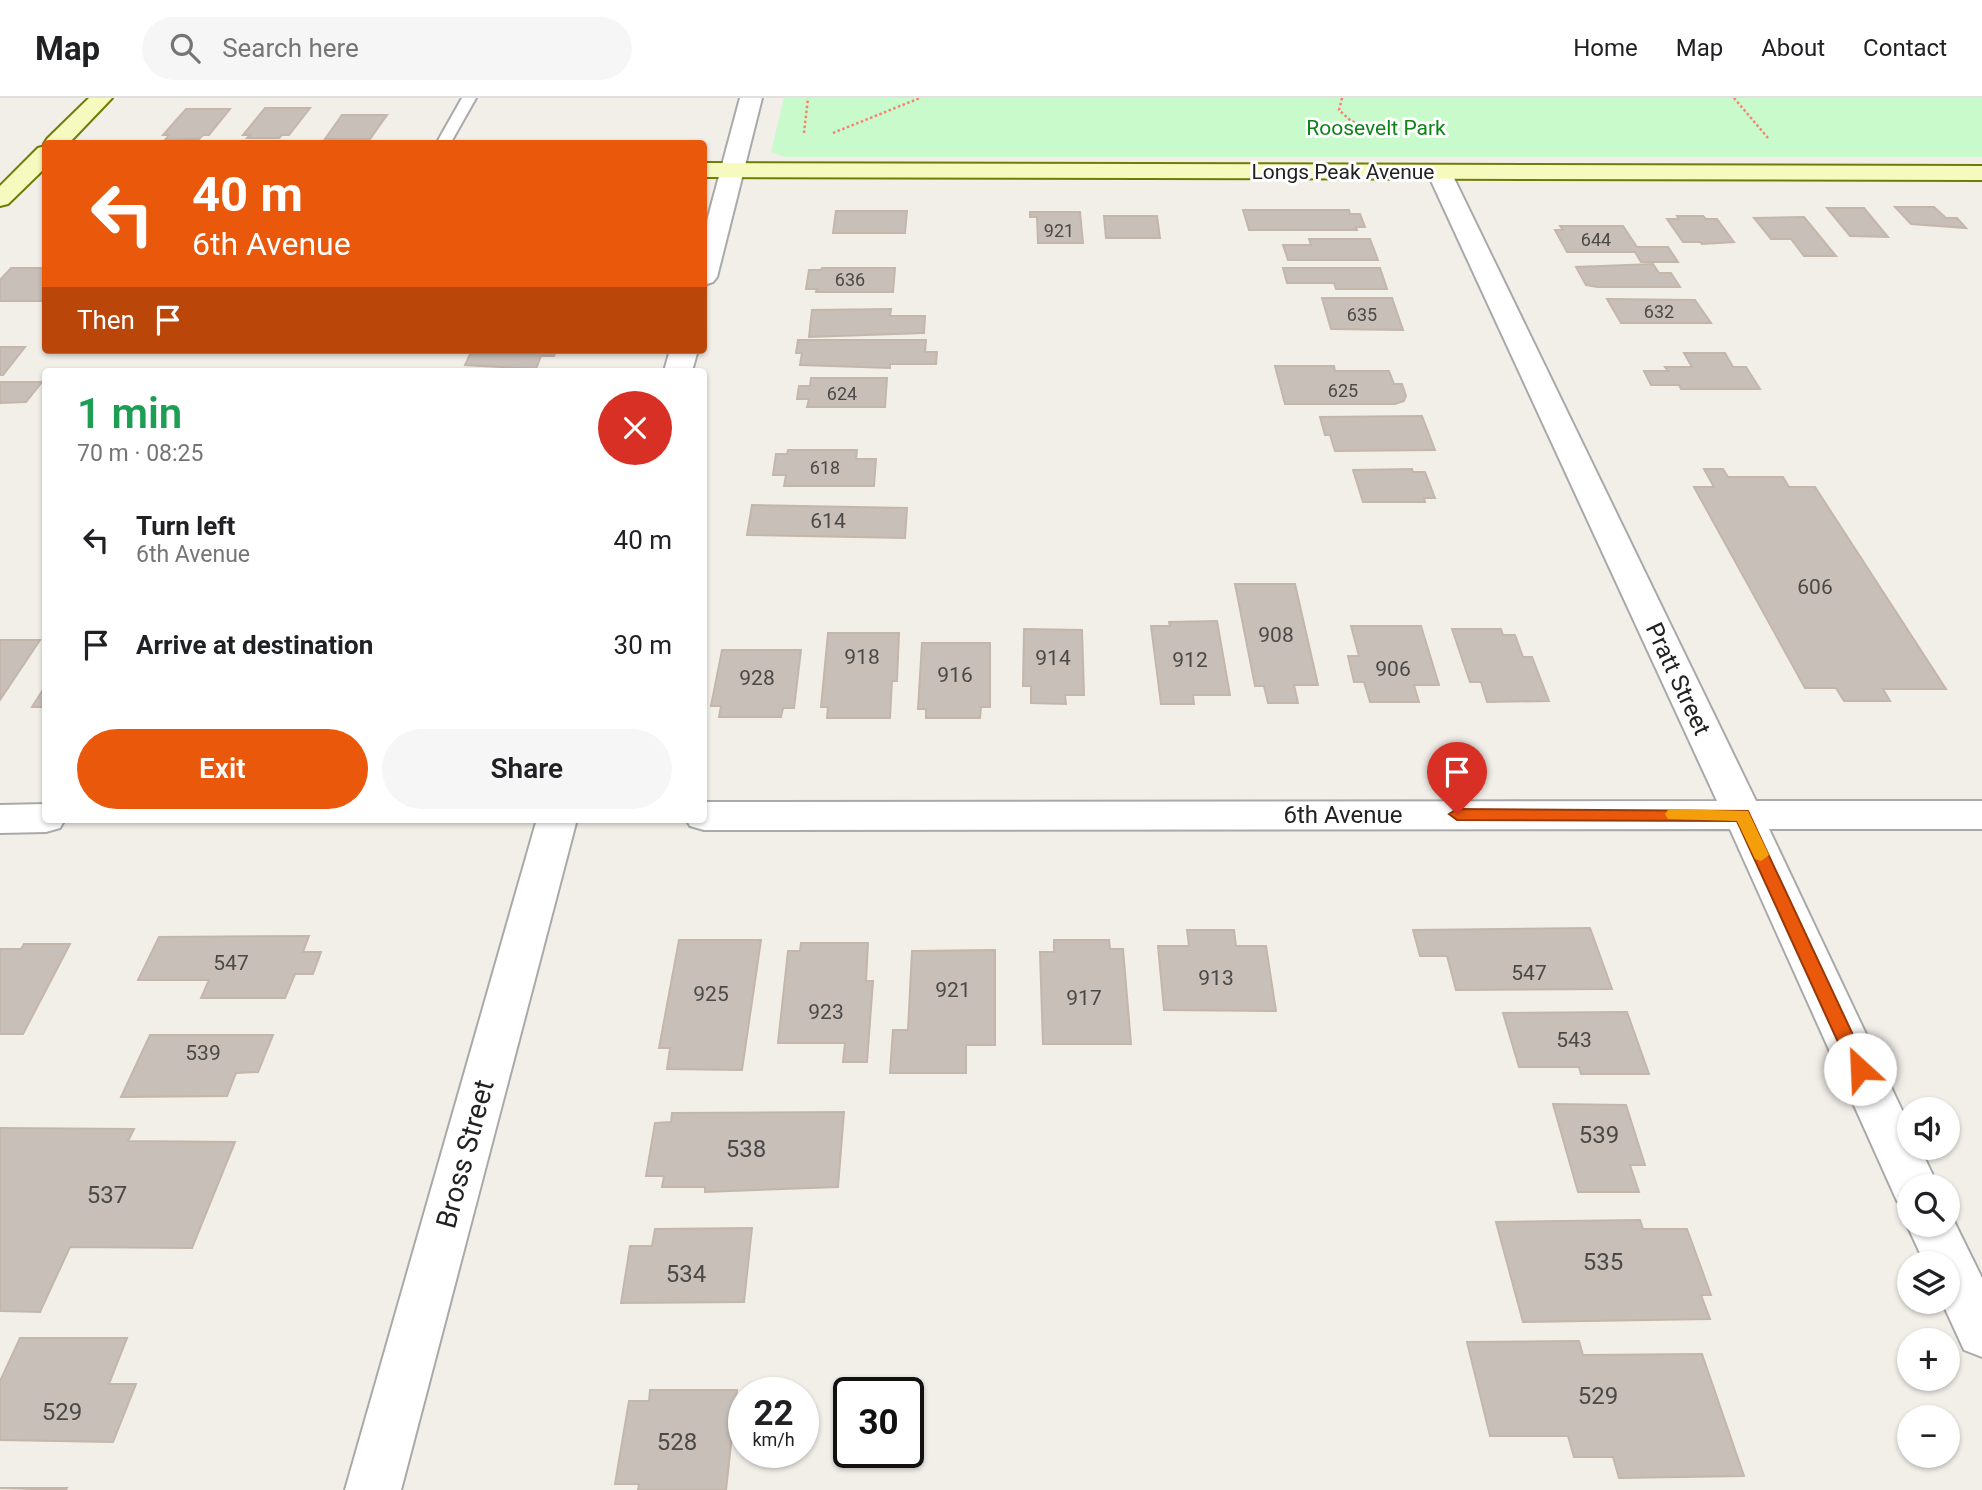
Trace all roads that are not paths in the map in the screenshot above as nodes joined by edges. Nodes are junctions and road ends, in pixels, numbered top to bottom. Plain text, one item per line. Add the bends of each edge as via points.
1 (101, 98) edge
2 (469, 98) edge
3 (751, 98) edge
4 (59, 140) edge
5 (445, 140) edge
6 (707, 170) edge
7 (732, 170) junction
8 (0, 171) edge
9 (36, 171) edge
10 (1439, 172) junction
11 (1982, 173) edge
12 (0, 199) edge
13 (707, 266) edge
14 (1743, 815) junction
15 (1982, 815) edge
16 (707, 816) edge
17 (0, 818) edge
18 (42, 818) edge
19 (556, 823) edge
20 (1908, 1174) edge
21 (1938, 1237) edge
22 (1982, 1333) edge
23 (373, 1490) edge

1 - 4 street
2 - 5 lane
3 - 7 street
6 - 7 street, Longs Peak Avenue
7 - 10 street, Longs Peak Avenue
7 - 13 street
8 - 9 street
9 - 12 street
10 - 11 street, Longs Peak Avenue
10 - 14 street, Pratt Street
14 - 15 street, 6th Avenue
14 - 16 street, 6th Avenue
14 - 20 street, Pratt Street
17 - 18 street
19 - 23 street, Bross Street
21 - 22 street

